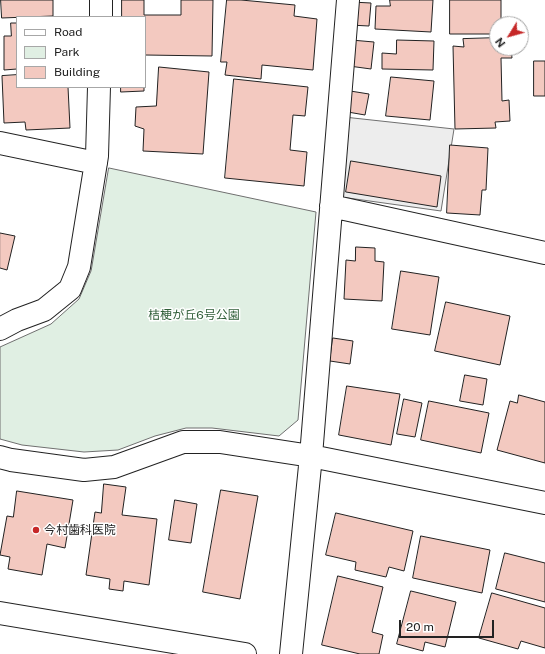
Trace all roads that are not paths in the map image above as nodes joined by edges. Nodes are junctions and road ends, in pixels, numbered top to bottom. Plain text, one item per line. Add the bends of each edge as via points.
1 (101, 0) edge
2 (348, 0) edge
3 (101, 16) edge
4 (99, 88) edge
5 (0, 143) edge
6 (96, 163) junction
7 (331, 206) junction
8 (545, 253) edge
9 (0, 329) edge
10 (311, 456) junction
11 (0, 457) edge
12 (545, 502) edge
13 (0, 613) edge
14 (245, 654) edge
15 (291, 654) edge

1 - 3 street
2 - 7 street
4 - 6 street
5 - 6 street
6 - 9 street via 79,267 70,289 44,310
7 - 8 street
7 - 10 street
10 - 11 street via 220,442 183,442 114,468 84,470
10 - 12 street
10 - 15 street
13 - 14 street

